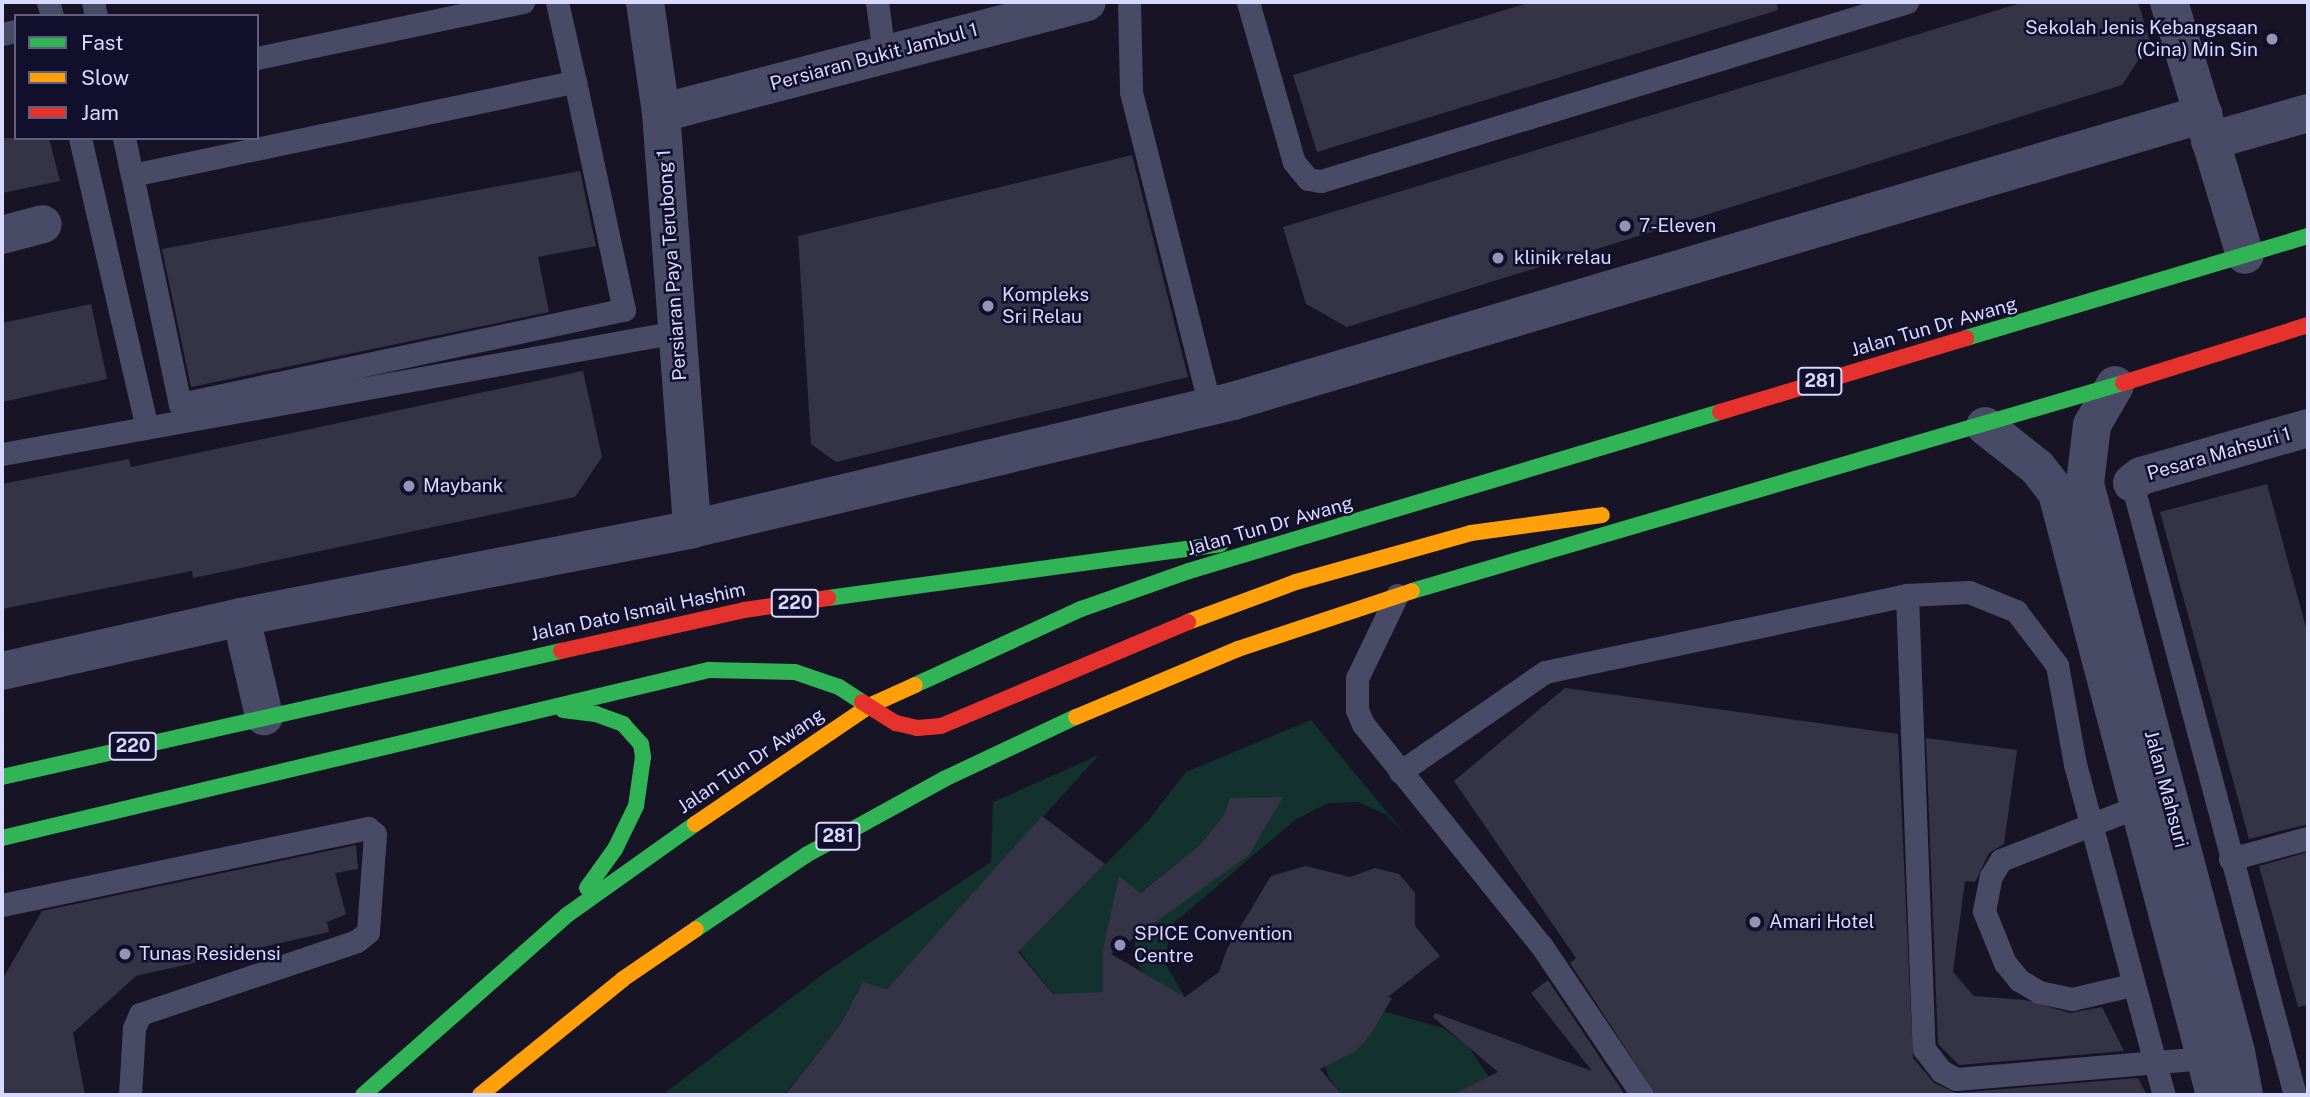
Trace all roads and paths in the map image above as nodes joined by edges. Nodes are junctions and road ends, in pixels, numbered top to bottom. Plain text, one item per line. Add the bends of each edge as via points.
1 (523, 2) edge
2 (557, 2) edge
3 (645, 2) edge
4 (877, 2) edge
5 (1087, 2) edge
6 (1129, 2) edge
7 (1248, 2) edge
8 (1907, 2) edge
9 (2169, 2) edge
10 (884, 54) junction
11 (259, 58) edge
12 (575, 82) junction
13 (661, 113) junction
14 (2308, 113) edge
15 (2207, 127) junction
16 (80, 140) edge
17 (124, 140) edge
18 (132, 175) junction
19 (43, 224) dead end
20 (2, 235) edge
21 (2308, 236) edge
22 (2245, 255) junction
23 (2308, 325) edge
24 (677, 332) junction
25 (2115, 385) junction
26 (1210, 407) junction
27 (146, 424) junction
28 (1985, 426) junction
29 (2307, 434) edge
30 (2, 454) edge
31 (2132, 483) joint
32 (2071, 488) junction
33 (1740, 496) junction
34 (692, 528) junction
35 (1333, 530) junction
36 (1397, 595) junction
37 (1907, 595) junction
38 (241, 617) junction
39 (2, 671) edge
40 (871, 705) junction
41 (527, 712) junction
42 (264, 716) junction
43 (1400, 772) junction
44 (2, 776) edge
45 (2141, 805) junction
46 (2090, 824) junction
47 (2, 838) edge
48 (2308, 838) edge
49 (2230, 859) junction
50 (2, 905) edge
51 (567, 915) junction
52 (2132, 985) junction
53 (2208, 1058) junction
54 (2154, 1064) junction
55 (130, 1095) edge
56 (363, 1095) edge
57 (480, 1095) edge
58 (1642, 1095) edge
59 (2164, 1095) edge
60 (2215, 1095) edge
61 (2244, 1095) edge
62 (2295, 1095) edge

1 - 11 lane
2 - 12 lane
3 - 13 street, Persiaran Paya Terubong 1
4 - 10 lane
5 - 10 street, Persiaran Bukit Jambul 1
6 - 26 lane via 1131,92
7 - 8 lane via 1294,162 1308,179 1321,181
9 - 15 street
10 - 13 street, Persiaran Bukit Jambul 1
12 - 18 lane
12 - 18 lane via 624,310 220,396 180,404
13 - 24 street, Persiaran Paya Terubong 1
14 - 15 street
15 - 22 street
15 - 26 street
16 - 27 lane
17 - 18 lane
19 - 20 street
21 - 22 main road, Jalan Tun Dr Awang / 281
22 - 35 main road, Jalan Tun Dr Awang / 281
23 - 25 main road, 281
24 - 27 lane
24 - 34 street, Persiaran Paya Terubong 1
25 - 28 main road, 281
25 - 32 street via 2092,425
26 - 34 street
27 - 30 lane
28 - 32 street
28 - 33 main road, 281
29 - 31 street, Pesara Mahsuri 1 via 2141,476
31 - 49 lane
32 - 45 street, Jalan Mahsuri
32 - 61 street, Jalan Mahsuri via 2236,1052
33 - 36 main road, 281
33 - 40 main road via 1500,528 1387,555 1216,611 941,726 907,726
34 - 38 street
35 - 40 main road, Jalan Tun Dr Awang / 281 via 1189,571 1081,609
35 - 42 main road, Jalan Dato Ismail Hashim / 220 via 744,610
36 - 43 lane via 1357,678 1357,710
36 - 57 main road, 281 via 1238,649 1126,694 868,819 686,933
37 - 43 lane via 1545,672
37 - 46 lane via 1969,592 2017,611 2057,665
37 - 54 lane via 1924,1049 1941,1071 1956,1079
38 - 39 street
38 - 42 street
40 - 41 main road via 816,677 733,667
40 - 51 main road, Jalan Tun Dr Awang / 281
41 - 47 main road
41 - 51 main road via 562,710 611,718 633,733 643,757 641,790 626,829
42 - 44 main road, Jalan Dato Ismail Hashim / 220
43 - 58 lane via 1541,945
45 - 46 lane
45 - 53 street, Jalan Mahsuri
46 - 52 lane
46 - 52 lane via 2001,860 1991,876 1984,911 1989,934 2019,980 2039,992 2072,999
48 - 49 lane
49 - 62 lane
50 - 55 lane via 368,828 375,834 368,932 357,941 140,1014 134,1028
51 - 56 main road, Jalan Tun Dr Awang / 281
52 - 54 lane
53 - 54 lane
53 - 60 street, Jalan Mahsuri
54 - 59 lane

